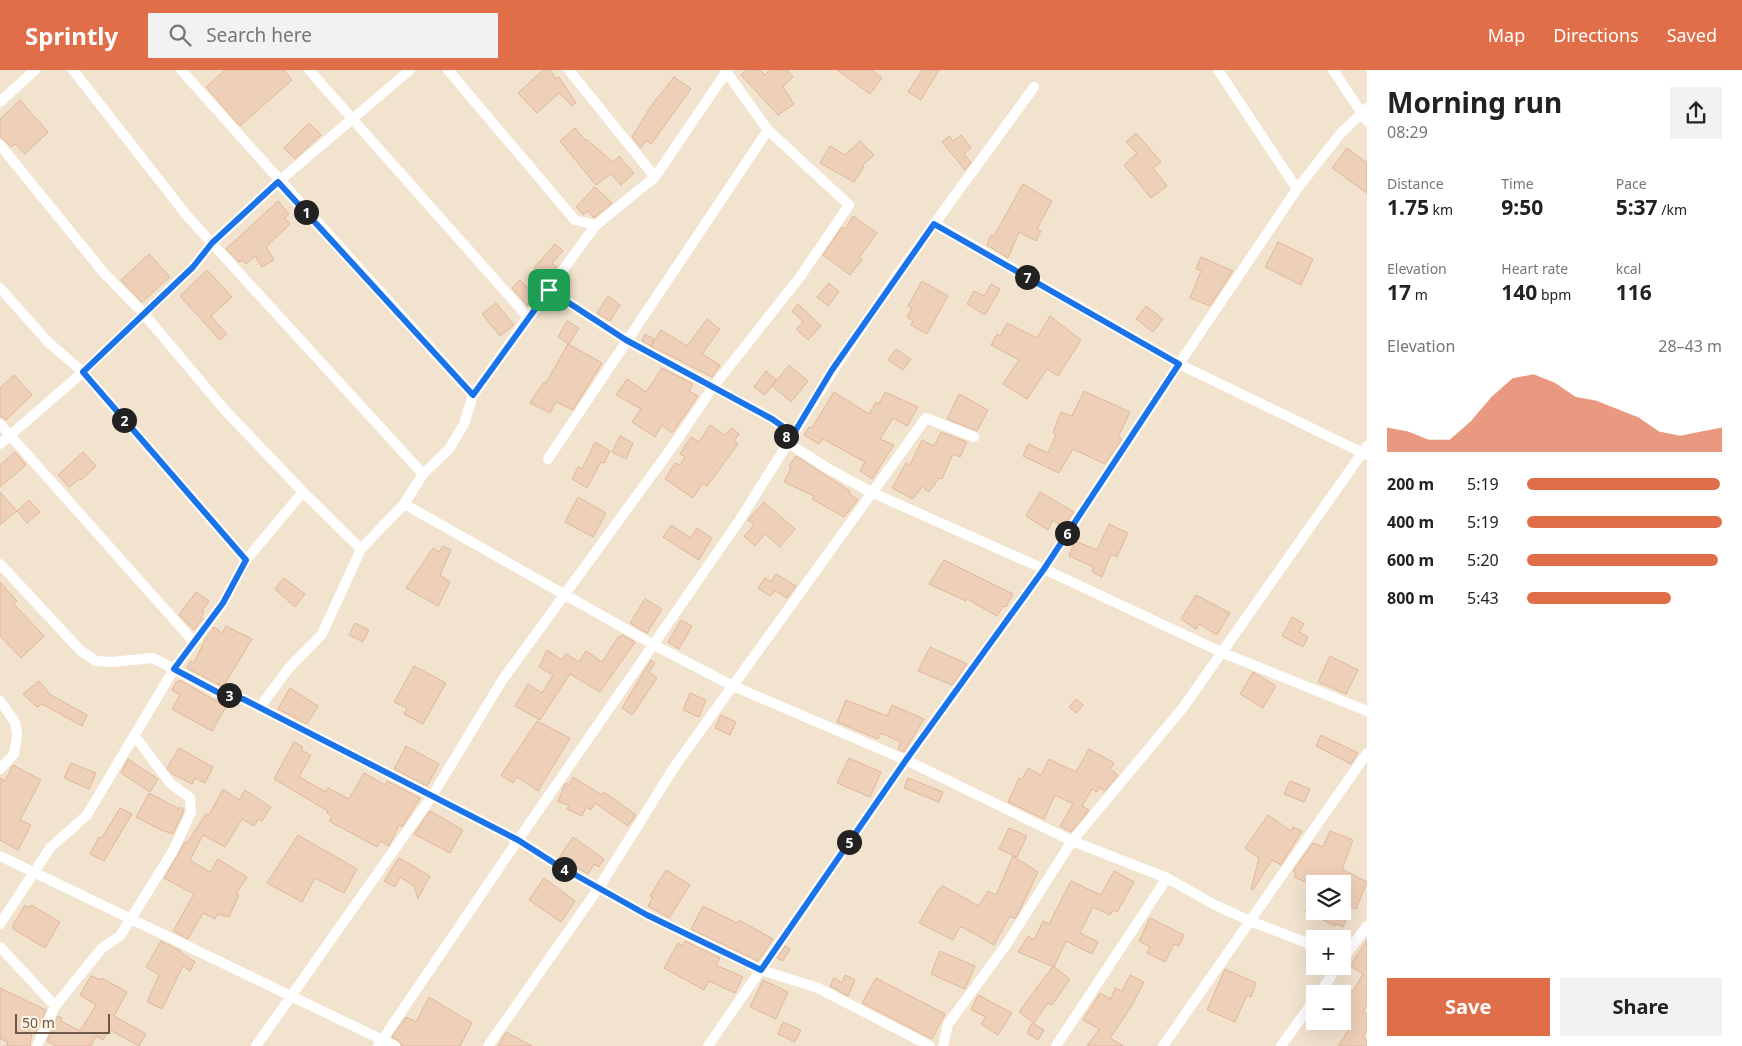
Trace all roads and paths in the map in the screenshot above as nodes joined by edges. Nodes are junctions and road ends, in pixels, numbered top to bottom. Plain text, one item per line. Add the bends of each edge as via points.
1 (35, 70) edge
2 (74, 70) edge
3 (180, 70) edge
4 (310, 70) edge
5 (410, 70) edge
6 (448, 70) edge
7 (569, 70) edge
8 (1218, 70) edge
9 (1333, 70) edge
10 (726, 71) edge
11 (1034, 87) dead end
12 (0, 102) edge
13 (1365, 114) edge
14 (351, 118) junction
15 (768, 130) junction
16 (0, 145) edge
17 (655, 177) junction
18 (278, 182) junction
19 (1297, 189) junction
20 (934, 224) junction
21 (596, 225) junction
22 (212, 243) junction
23 (0, 288) edge
24 (549, 290) junction
25 (144, 314) junction
26 (528, 317) junction
27 (626, 340) junction
28 (1179, 364) junction
29 (83, 372) junction
30 (713, 387) junction
31 (473, 395) junction
32 (0, 424) edge
33 (11, 435) junction
34 (974, 437) dead end
35 (788, 443) junction
36 (0, 444) edge
37 (1365, 452) edge
38 (548, 458) dead end
39 (423, 474) junction
40 (303, 492) junction
41 (873, 493) junction
42 (404, 504) junction
43 (361, 549) junction
44 (246, 560) junction
45 (0, 564) edge
46 (1044, 569) junction
47 (564, 594) junction
48 (194, 642) junction
49 (654, 645) junction
50 (1221, 652) junction
51 (174, 669) junction
52 (733, 686) junction
53 (0, 701) edge
54 (259, 708) junction
55 (1367, 711) edge
56 (134, 735) junction
57 (1367, 753) edge
58 (906, 760) junction
59 (0, 769) edge
60 (432, 796) junction
61 (518, 840) junction
62 (1072, 841) junction
63 (0, 856) edge
64 (34, 872) junction
65 (1167, 878) junction
66 (598, 889) junction
67 (130, 919) junction
68 (1250, 921) junction
69 (0, 924) edge
70 (1367, 926) edge
71 (1306, 943) edge
72 (0, 947) edge
73 (1351, 948) edge
74 (761, 970) junction
75 (292, 997) junction
76 (55, 1006) junction
77 (1306, 1011) edge
78 (380, 1043) edge
79 (37, 1046) edge
80 (256, 1046) edge
81 (395, 1046) edge
82 (488, 1046) edge
83 (708, 1046) edge
84 (930, 1046) edge
85 (943, 1046) edge
86 (1056, 1046) edge
87 (1163, 1046) edge
88 (1281, 1046) edge

1 - 12 street
2 - 22 street via 188,217
3 - 18 street
4 - 14 street
5 - 14 street
6 - 21 street via 575,220
7 - 17 street
8 - 19 street
9 - 13 street
10 - 15 street
10 - 17 street
11 - 20 street
13 - 19 street via 1341,133
14 - 18 street
14 - 26 street
15 - 27 street
15 - 30 street via 849,205 800,277
16 - 25 street via 104,273
17 - 21 street
18 - 22 street
18 - 31 street
19 - 28 street
20 - 28 street
20 - 35 street via 832,370
21 - 24 street
22 - 25 street via 193,267
22 - 39 street
23 - 29 street via 49,343
24 - 26 street
24 - 27 street
25 - 29 street
25 - 40 street via 223,408
26 - 31 street
27 - 30 street
27 - 38 street
28 - 37 street
28 - 46 street
29 - 33 street
29 - 44 street
30 - 35 street via 782,426
30 - 47 street
31 - 39 street via 464,424 449,449
32 - 33 street
33 - 36 street
33 - 48 street
34 - 41 street via 926,418
35 - 41 street
35 - 49 street via 754,499
37 - 50 street
39 - 42 street
40 - 43 street
40 - 44 street
41 - 46 street
41 - 52 street
42 - 43 street
42 - 47 street
43 - 54 street via 322,634 289,668
44 - 48 street via 223,603
45 - 51 street via 81,651 96,661 153,658
46 - 50 street
46 - 58 street
47 - 49 street
47 - 60 street via 503,679
48 - 51 street
49 - 52 street
49 - 61 street
50 - 55 street
50 - 62 street via 1182,709
51 - 54 street via 219,693 243,699
51 - 56 street
52 - 58 street
52 - 66 street via 675,766
53 - 59 street via 16,722 17,734 14,754
54 - 60 street
56 - 64 street via 86,815 50,848
56 - 67 street via 170,783 190,798 191,812 172,851
57 - 68 street
58 - 62 street
58 - 74 street
60 - 61 street
60 - 75 street
61 - 66 street
61 - 78 street
62 - 65 street
62 - 85 street via 1006,944 948,1024
63 - 64 street
64 - 67 street
64 - 69 street
65 - 68 street
65 - 86 street
66 - 74 street
66 - 82 street
67 - 75 street
67 - 76 street via 120,936 102,948
68 - 71 street
68 - 87 street
70 - 73 street
72 - 76 street
74 - 83 street
74 - 84 street via 818,988
75 - 78 street
75 - 80 street
76 - 79 street
77 - 88 street
78 - 81 street

